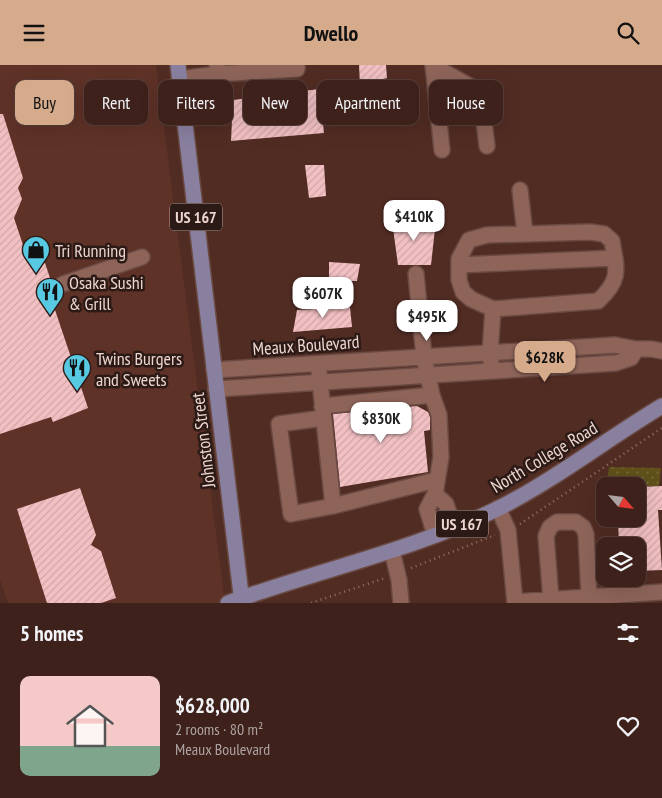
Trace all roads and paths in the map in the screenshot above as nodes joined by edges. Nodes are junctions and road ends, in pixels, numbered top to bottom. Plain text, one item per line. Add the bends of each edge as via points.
1 (297, 65) edge
2 (433, 65) edge
3 (218, 69) edge
4 (179, 72) edge
5 (487, 146) dead end
6 (442, 150) dead end
7 (520, 189) dead end
8 (525, 234) junction
9 (142, 257) dead end
10 (615, 258) junction
11 (459, 265) junction
12 (416, 274) dead end
13 (63, 284) dead end
14 (493, 309) junction
15 (636, 349) junction
16 (662, 351) edge
17 (490, 353) junction
18 (424, 357) junction
19 (318, 363) junction
20 (214, 370) junction
21 (492, 371) junction
22 (428, 375) junction
23 (319, 382) junction
24 (216, 389) junction
25 (432, 395) junction
26 (662, 406) edge
27 (322, 412) junction
28 (435, 487) junction
29 (333, 506) junction
30 (498, 508) junction
31 (454, 528) junction
32 (435, 535) junction
33 (392, 551) junction
34 (662, 592) edge
35 (589, 596) junction
36 (551, 599) junction
37 (237, 601) edge
38 (515, 602) edge
39 (401, 603) edge

1 - 3 street via 297,69
2 - 5 street via 479,91
2 - 6 street
3 - 4 street
4 - 20 main road, Johnston Street / US 167
7 - 8 street
8 - 10 street via 604,234 612,241
8 - 11 street via 487,235 468,240
9 - 13 street
10 - 11 street
10 - 14 street via 617,272 609,291 598,301
11 - 14 street via 463,292
12 - 18 street
14 - 17 street
15 - 16 street, Meaux Boulevard
15 - 17 street, Meaux Boulevard via 615,345
15 - 21 street via 631,358 616,363
17 - 18 street, Meaux Boulevard
17 - 21 street
18 - 19 street, Meaux Boulevard
18 - 22 street
19 - 20 street, Meaux Boulevard
19 - 23 street
20 - 24 main road, Johnston Street / US 167
21 - 22 street
22 - 23 street
22 - 25 street
23 - 24 street
23 - 27 street
24 - 37 main road, Johnston Street / US 167
25 - 27 street
25 - 28 street via 439,415 441,457
26 - 30 main road, North College Road / US 167 via 543,483
27 - 29 street
27 - 29 street via 278,424 291,515
28 - 29 street
28 - 31 street via 446,504
28 - 32 street via 428,509
30 - 31 main road, North College Road / US 167
30 - 38 street via 508,530
31 - 32 main road, North College Road / US 167
32 - 33 main road, North College Road / US 167
33 - 37 main road, North College Road / US 167
33 - 39 street
34 - 35 street
35 - 36 street
35 - 36 street via 583,527 576,522 557,522 546,536
36 - 38 street

